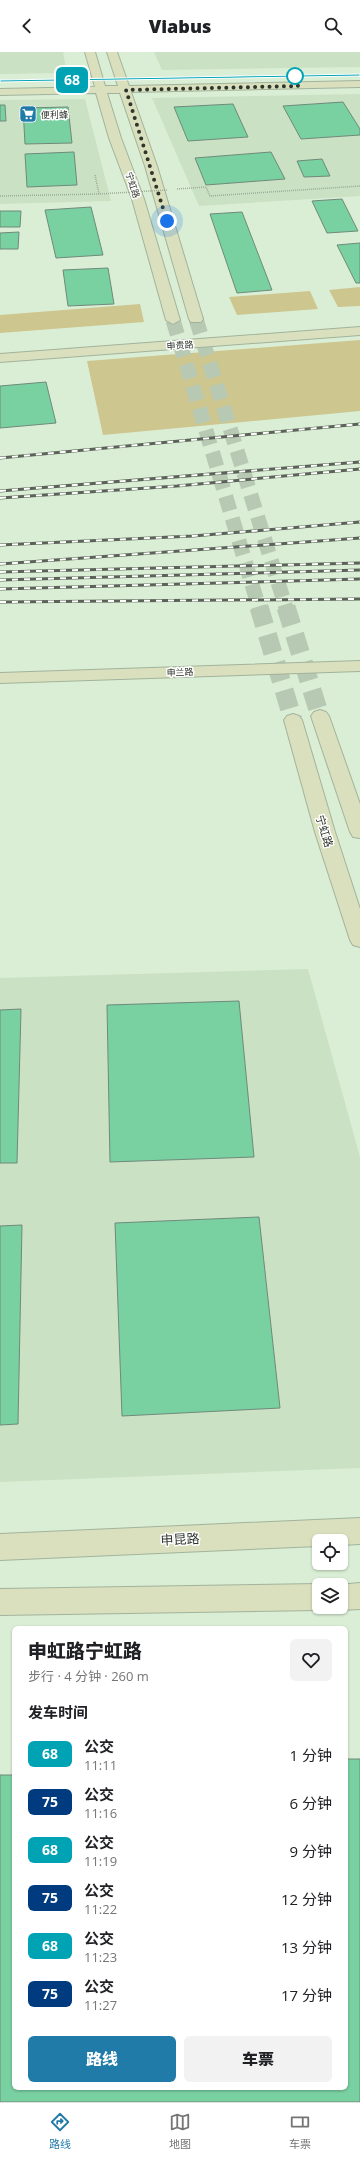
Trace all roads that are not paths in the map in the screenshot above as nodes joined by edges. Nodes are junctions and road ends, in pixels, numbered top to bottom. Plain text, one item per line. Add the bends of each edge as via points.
1 (90, 52) edge
2 (112, 52) edge
3 (360, 76) edge
4 (0, 82) edge
5 (124, 84) junction
6 (360, 84) edge
7 (100, 85) junction
8 (0, 92) edge
9 (196, 319) tunnel mouth
10 (360, 319) edge
11 (173, 320) tunnel mouth
12 (360, 331) edge
13 (0, 345) edge
14 (0, 358) edge
15 (360, 666) edge
16 (0, 678) edge
17 (320, 716) tunnel mouth
18 (293, 720) tunnel mouth
19 (360, 832) edge
20 (360, 940) edge
21 (360, 1531) edge
22 (0, 1547) edge
23 (360, 1596) edge
24 (312, 1597) edge
25 (348, 1597) edge
26 (0, 1602) edge

1 - 7 main road, 宁虹路
2 - 5 main road
3 - 5 main road
4 - 7 main road
5 - 6 main road
5 - 7 main road
5 - 9 main road
7 - 8 main road
7 - 11 main road, 宁虹路 via 114,138 138,199
10 - 13 main road, 申贵路
12 - 14 main road, 申贵路
15 - 16 main road, 申兰路
17 - 19 main road
18 - 20 main road, 宁虹路 via 325,832
21 - 22 main road, 申昆路
23 - 25 main road
24 - 26 main road

